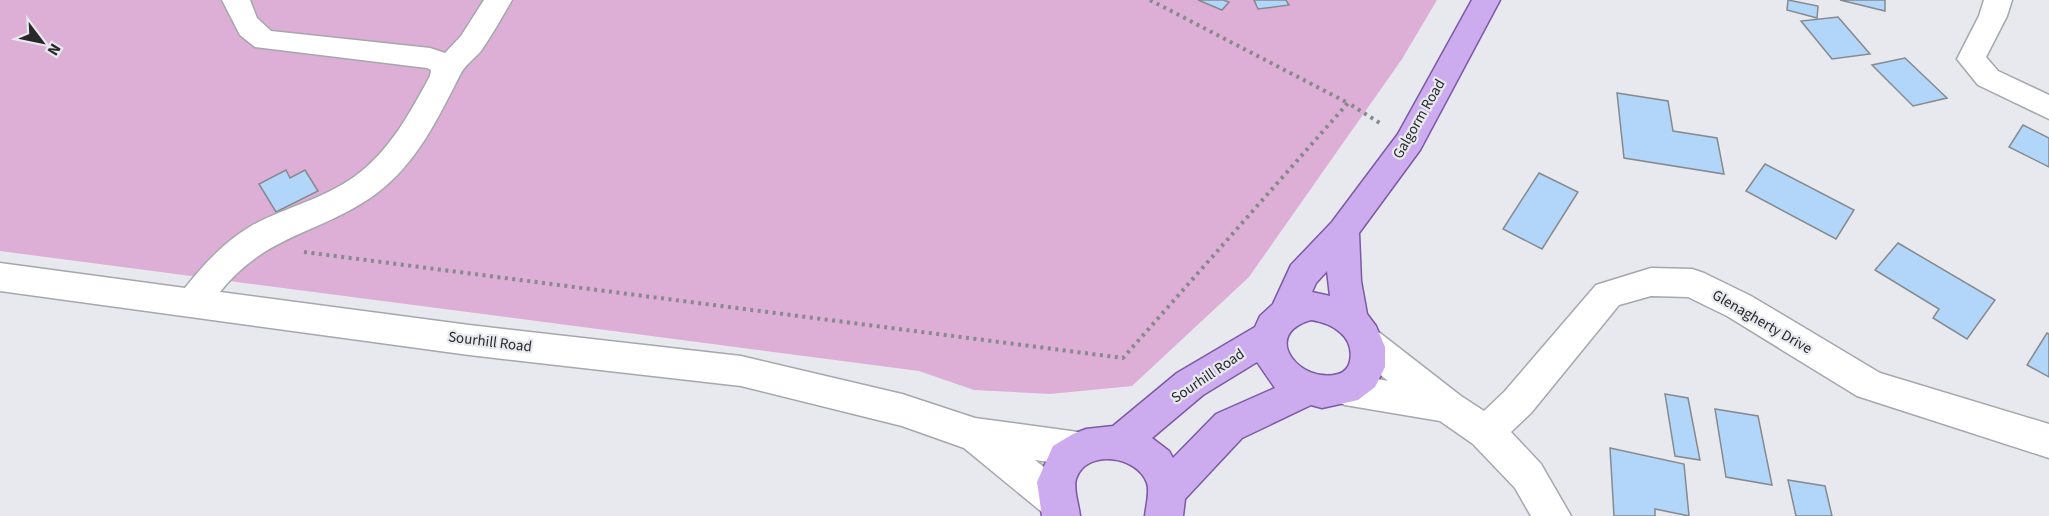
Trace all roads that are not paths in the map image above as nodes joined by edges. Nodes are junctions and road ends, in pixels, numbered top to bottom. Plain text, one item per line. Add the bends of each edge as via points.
1 (236, 0) edge
2 (498, 0) edge
3 (1486, 0) edge
4 (1998, 0) edge
5 (446, 70) junction
6 (2049, 108) edge
7 (1343, 231) junction
8 (6, 284) edge
9 (193, 302) junction
10 (1277, 324) junction
11 (1360, 332) junction
12 (1309, 389) junction
13 (1345, 389) junction
14 (1448, 407) junction
15 (1486, 432) junction
16 (975, 435) junction
17 (2049, 441) edge
18 (1120, 442) junction
19 (1078, 449) junction
20 (1166, 503) edge
21 (1058, 508) edge
22 (1552, 516) edge

1 - 5 street via 244,24 265,40 430,57
2 - 5 street via 471,43
3 - 7 main road, Galgorm Road via 1409,141
4 - 6 street via 1971,59 1988,78
5 - 9 street via 410,136 380,173 357,190 248,245 220,268
7 - 10 main road, Galgorm Road via 1303,275
7 - 11 main road via 1344,281
8 - 9 street, Sourhill Road
9 - 16 street, Sourhill Road via 469,340 741,371 902,410
10 - 11 main road via 1298,308 1318,307 1339,312
10 - 12 main road via 1269,349 1277,368 1294,383
10 - 18 main road, Sourhill Road via 1190,384
11 - 13 main road via 1370,358 1362,378
11 - 14 street
12 - 13 main road
12 - 20 main road via 1229,426
13 - 14 street
14 - 15 street
15 - 17 street, Glenagherty Drive via 1518,402 1608,295 1652,282 1692,283 1739,306 1870,386
15 - 22 street via 1528,476
16 - 19 street, Sourhill Road
16 - 21 street, Sourhill Road
18 - 19 main road via 1103,441
18 - 20 main road via 1138,448 1152,459 1162,473
19 - 21 main road via 1061,466 1055,489

